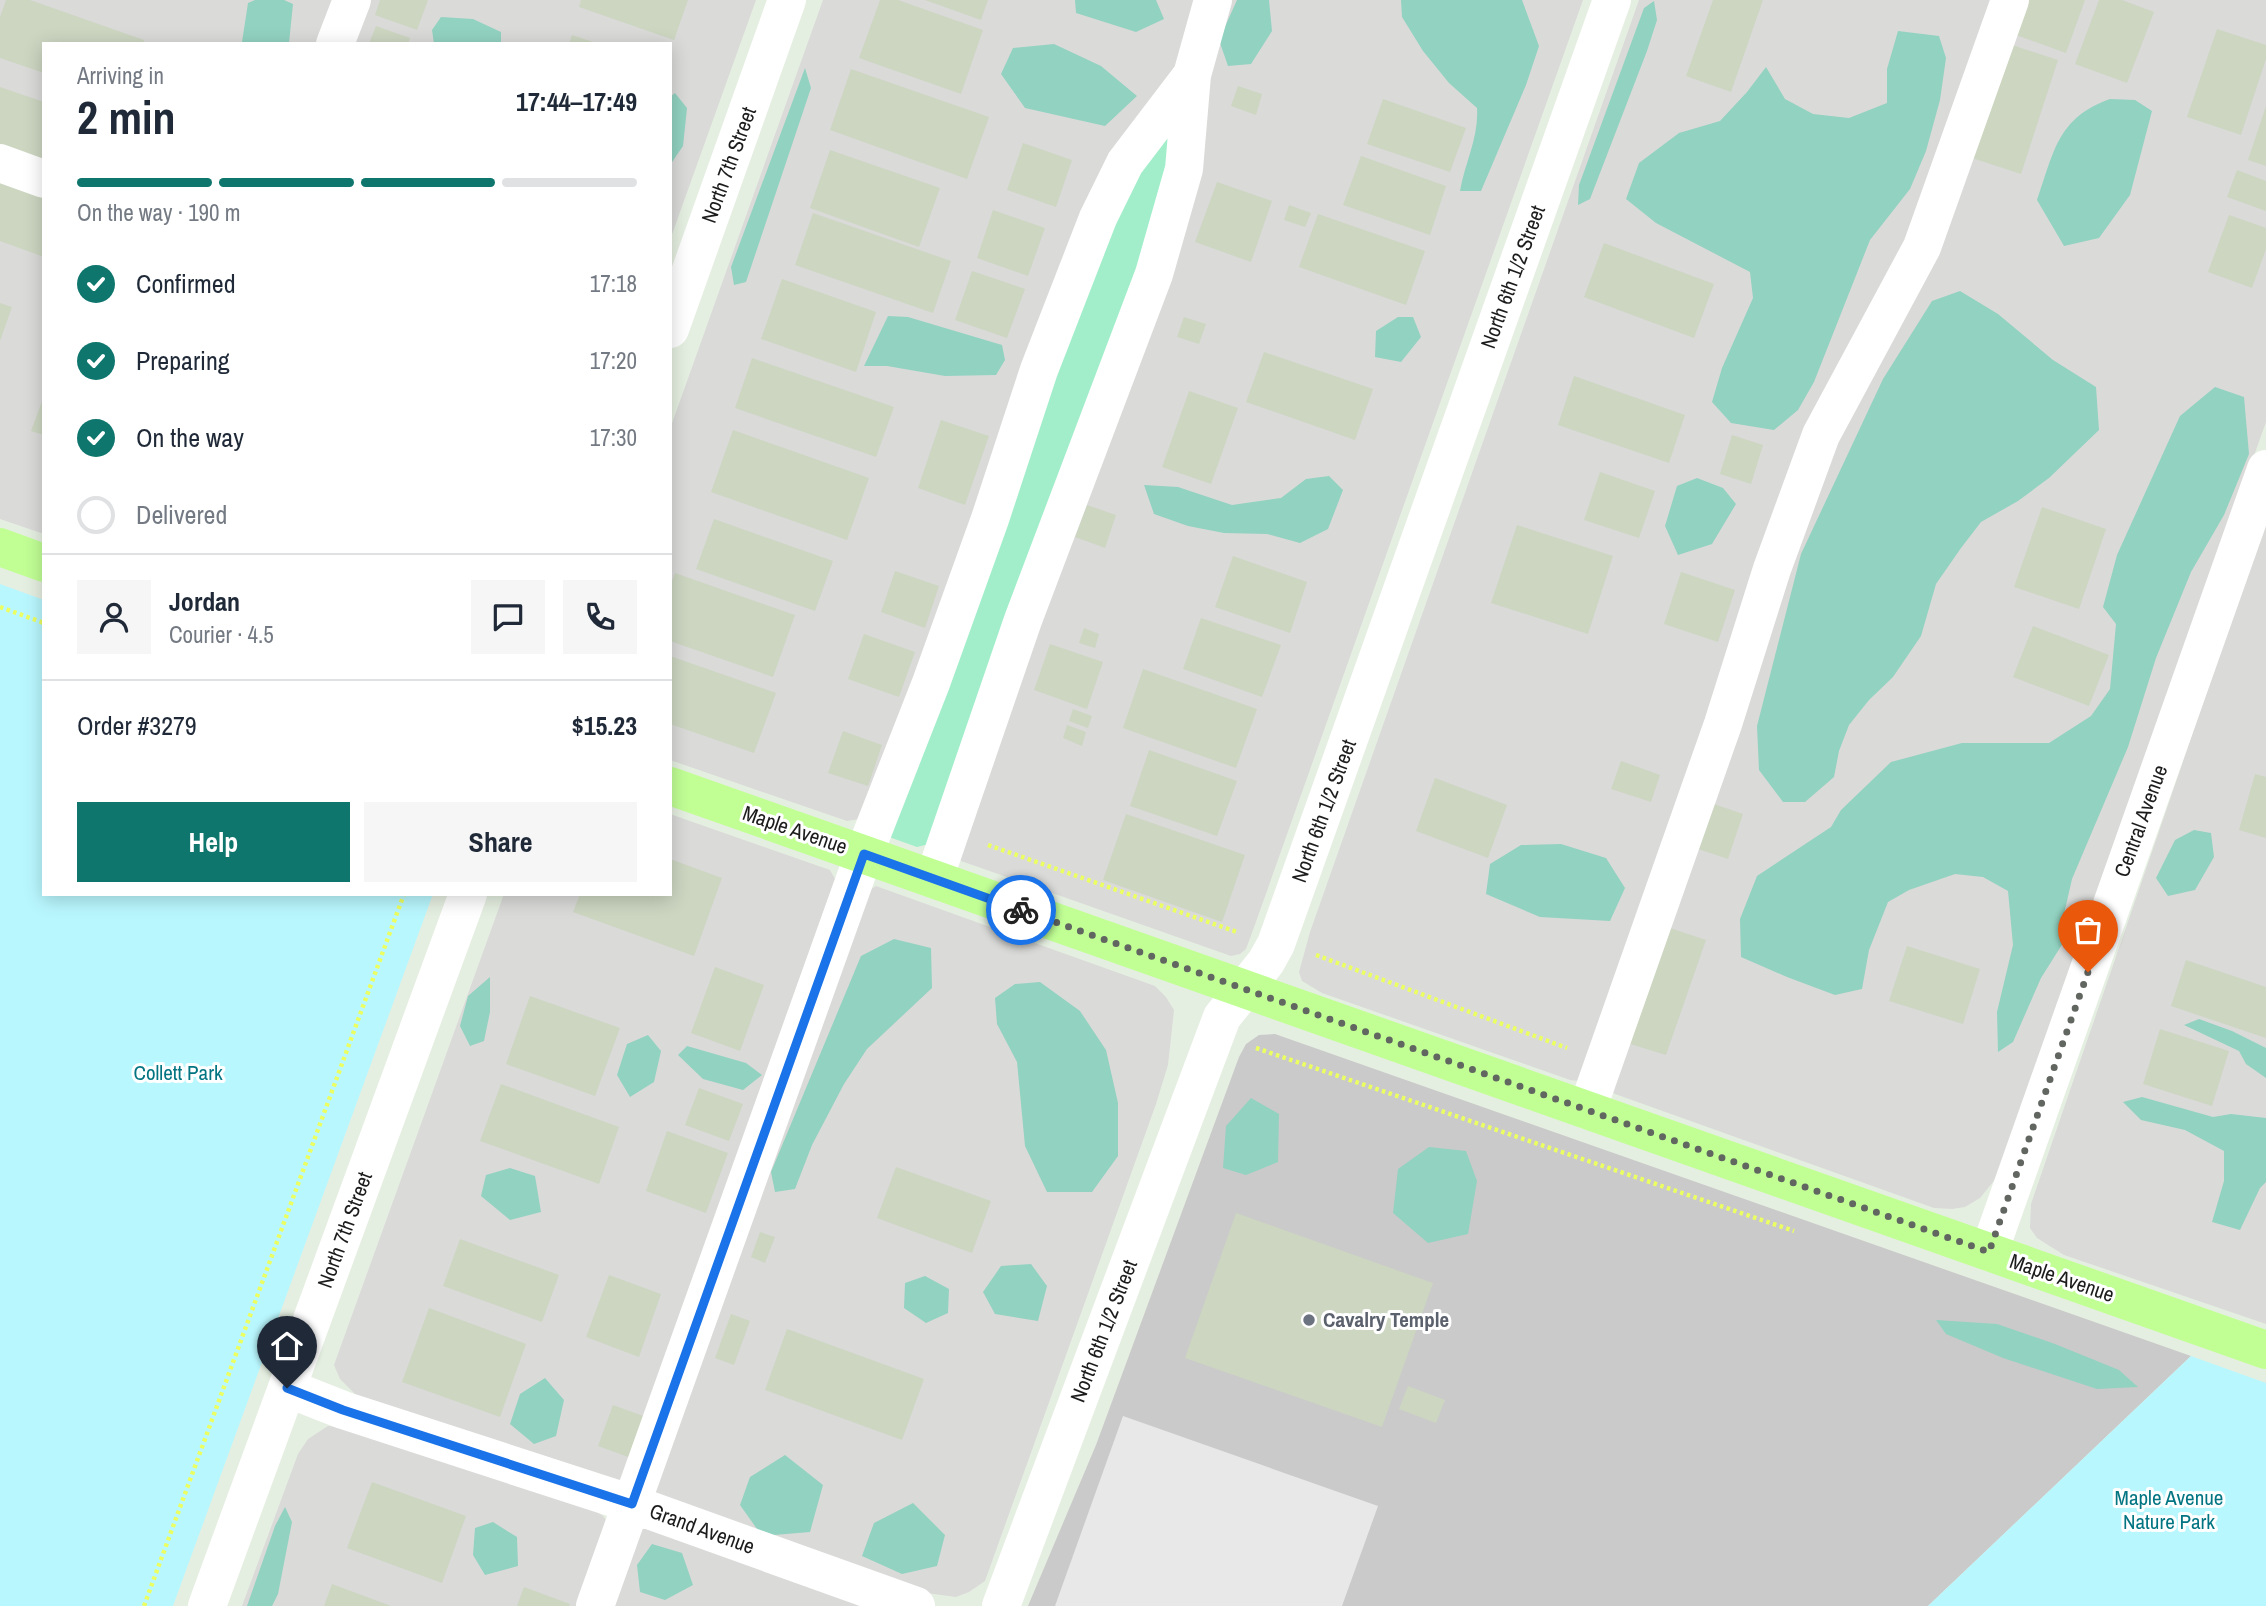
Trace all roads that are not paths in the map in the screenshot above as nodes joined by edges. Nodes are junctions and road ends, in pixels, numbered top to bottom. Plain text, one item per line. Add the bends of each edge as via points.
1 (352, 0) edge
2 (787, 0) edge
3 (1213, 0) edge
4 (1612, 0) edge
5 (2010, 0) edge
6 (336, 42) edge
7 (1192, 75) junction
8 (0, 163) edge
9 (42, 178) edge
10 (672, 323) edge
11 (2266, 469) edge
12 (0, 547) edge
13 (42, 562) edge
14 (672, 787) edge
15 (864, 854) junction
16 (934, 879) junction
17 (467, 896) edge
18 (1244, 990) junction
19 (1587, 1110) junction
20 (1989, 1252) junction
21 (2266, 1350) edge
22 (287, 1388) junction
23 (632, 1504) junction
24 (207, 1606) edge
25 (595, 1606) edge
26 (916, 1606) edge
27 (1001, 1606) edge

1 - 6 street
2 - 10 street, North 7th Street
3 - 7 street
4 - 18 street, North 6th 1/2 Street via 1276,944
5 - 19 street via 1922,247 1821,435
7 - 15 street via 1125,163 1098,218
7 - 16 street via 1184,169 1154,274 1023,620
8 - 9 street
11 - 20 street, Central Avenue
12 - 13 main road
14 - 15 main road, Maple Avenue
15 - 16 main road, Maple Avenue
15 - 23 street
16 - 18 main road, Maple Avenue
17 - 22 street, North 7th Street
18 - 19 main road, Maple Avenue
18 - 27 street, North 6th 1/2 Street via 1222,1017
19 - 20 main road, Maple Avenue
20 - 21 main road, Maple Avenue
22 - 23 street, Grand Avenue
22 - 24 street, North 7th Street
23 - 25 street
23 - 26 street, Grand Avenue

